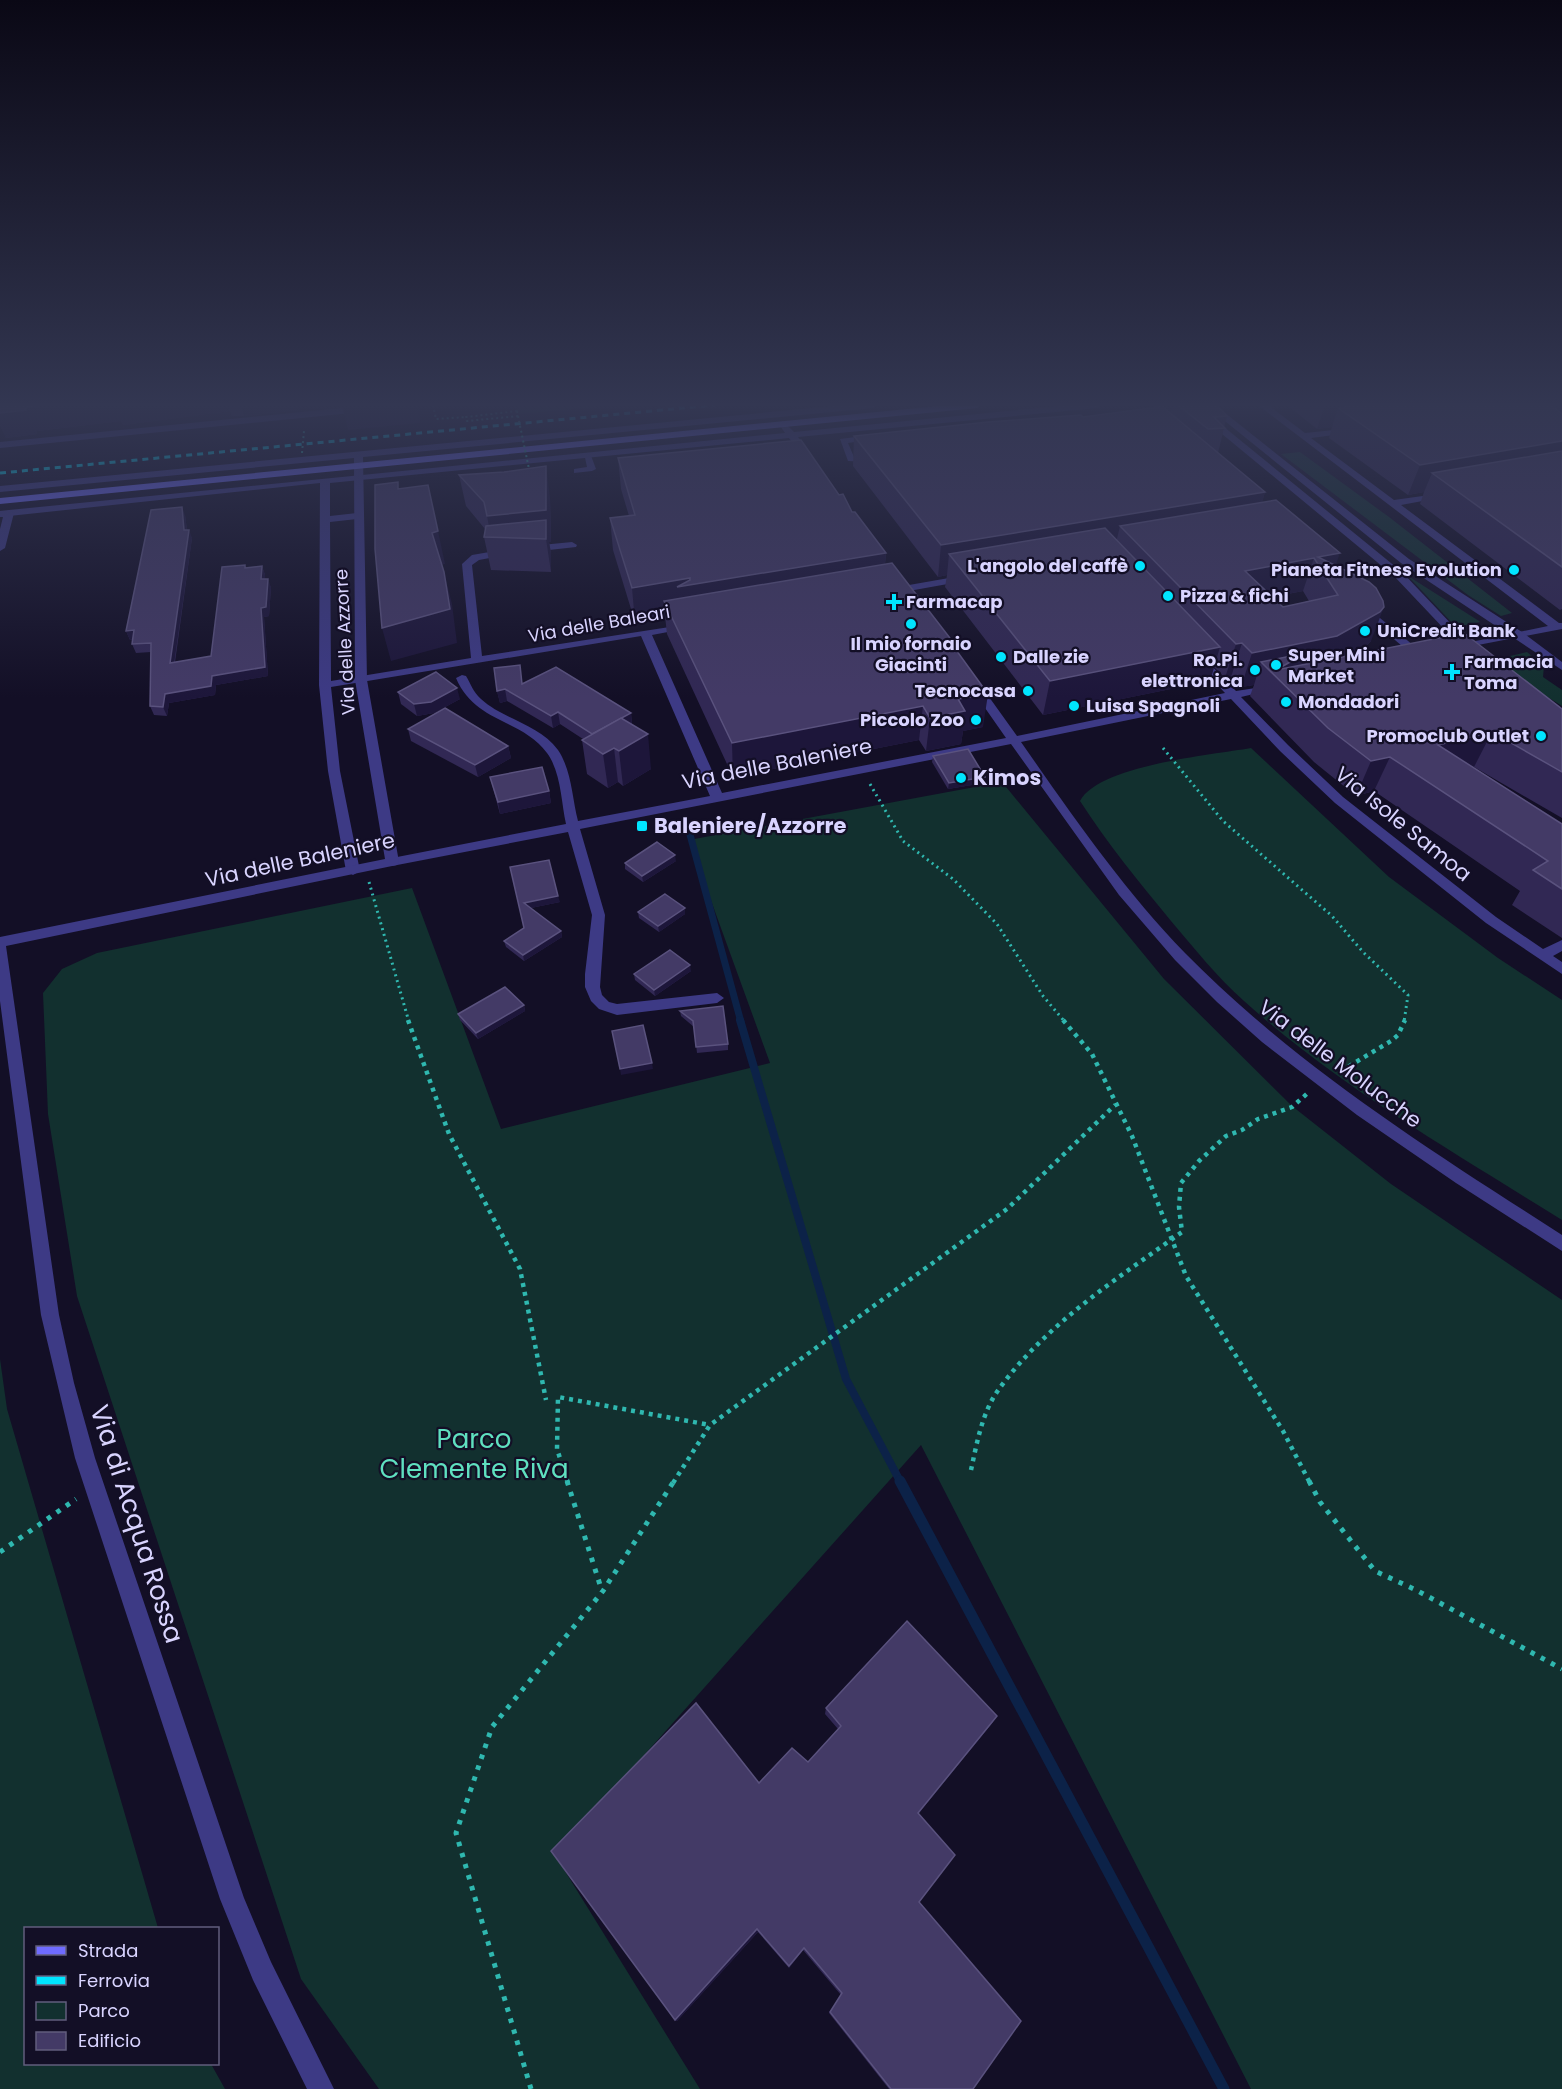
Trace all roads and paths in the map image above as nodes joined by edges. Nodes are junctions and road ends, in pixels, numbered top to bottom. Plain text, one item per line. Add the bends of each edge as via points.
1 (104, 502) edge
2 (324, 502) edge
3 (357, 502) edge
4 (1311, 502) edge
5 (1331, 502) edge
6 (1394, 503) edge
7 (4, 514) edge
8 (357, 516) junction
9 (324, 520) junction
10 (572, 545) dead end
11 (0, 548) edge
12 (979, 576) edge
13 (878, 594) edge
14 (1359, 604) edge
15 (692, 625) edge
16 (1559, 626) edge
17 (645, 632) junction
18 (1518, 634) junction
19 (1466, 645) junction
20 (1446, 650) edge
21 (1195, 655) edge
22 (1419, 656) edge
23 (1481, 659) edge
24 (477, 661) junction
25 (1562, 667) edge
26 (965, 672) edge
27 (462, 678) dead end
28 (361, 680) junction
29 (1284, 684) edge
30 (325, 685) junction
31 (1232, 695) junction
32 (1014, 740) junction
33 (1163, 748) dead end
34 (861, 770) junction
35 (717, 797) junction
36 (572, 826) junction
37 (392, 862) junction
38 (367, 868) junction
39 (353, 871) junction
40 (0, 942) edge
41 (1562, 945) edge
42 (0, 948) edge
43 (1542, 956) junction
44 (1562, 969) edge
45 (717, 998) dead end
46 (1322, 1082) junction
47 (1114, 1105) junction
48 (1172, 1240) junction
49 (1562, 1244) edge
50 (546, 1400) dead end
51 (710, 1425) junction
52 (971, 1470) dead end
53 (94, 1487) junction
54 (0, 1552) edge
55 (603, 1591) junction
56 (1562, 1669) edge
57 (321, 2089) edge
58 (531, 2089) edge

1 - 7 street
2 - 9 street, Via delle Azzorre
3 - 8 street, Via delle Azzorre
4 - 19 street via 1398,574
5 - 18 street via 1428,578
6 - 16 street
7 - 11 street
8 - 9 street
8 - 28 street, Via delle Azzorre
9 - 30 street, Via delle Azzorre
10 - 24 street via 482,555 469,561
12 - 13 street
14 - 22 street
15 - 17 street, Via delle Baleari
16 - 18 street
17 - 24 street, Via delle Baleari
17 - 35 street
18 - 19 street
18 - 25 street
19 - 20 street
19 - 23 street
21 - 31 street, Via Isole Samoa
24 - 28 street, Via delle Baleari
26 - 32 street, Via delle Molucche
27 - 36 street via 475,700 534,735 554,753
28 - 30 street, Via delle Baleari
28 - 37 street, Via delle Azzorre
29 - 31 street, Via delle Baleniere
30 - 39 street, Via delle Azzorre via 334,771
31 - 32 street, Via delle Baleniere
31 - 43 street, Via Isole Samoa via 1358,816
32 - 34 street, Via delle Baleniere
32 - 46 street, Via delle Molucche via 1103,867 1148,921 1234,1010
33 - 46 path via 1223,821 1332,916 1408,995 1401,1030 1380,1050
34 - 35 street, Via delle Baleniere
34 - 47 path via 903,841 953,879 997,924 1043,996 1092,1054
35 - 36 street, Via delle Baleniere
36 - 37 street, Via delle Baleniere
36 - 45 street via 598,911 591,984 597,1001 617,1010
37 - 38 street, Via delle Baleniere
38 - 39 street, Via delle Baleniere
38 - 50 path via 405,1011 449,1134 520,1269
39 - 40 street, Via delle Baleniere
41 - 43 street
42 - 53 street, Via di Acqua Rossa via 50,1315
43 - 44 street, Via Isole Samoa
46 - 48 path via 1292,1107 1226,1136 1199,1161 1181,1183 1182,1233
46 - 49 street, Via delle Molucche
47 - 48 path via 1132,1136
47 - 51 path via 1007,1209
48 - 52 path via 1092,1297 1038,1344 998,1390 979,1431
48 - 56 path via 1186,1276 1283,1431 1320,1502 1375,1571
51 - 55 path
51 - 55 path via 558,1397 556,1449
53 - 54 path
53 - 57 street, Via di Acqua Rossa via 232,1899 262,1971
55 - 58 path via 492,1727 456,1833

